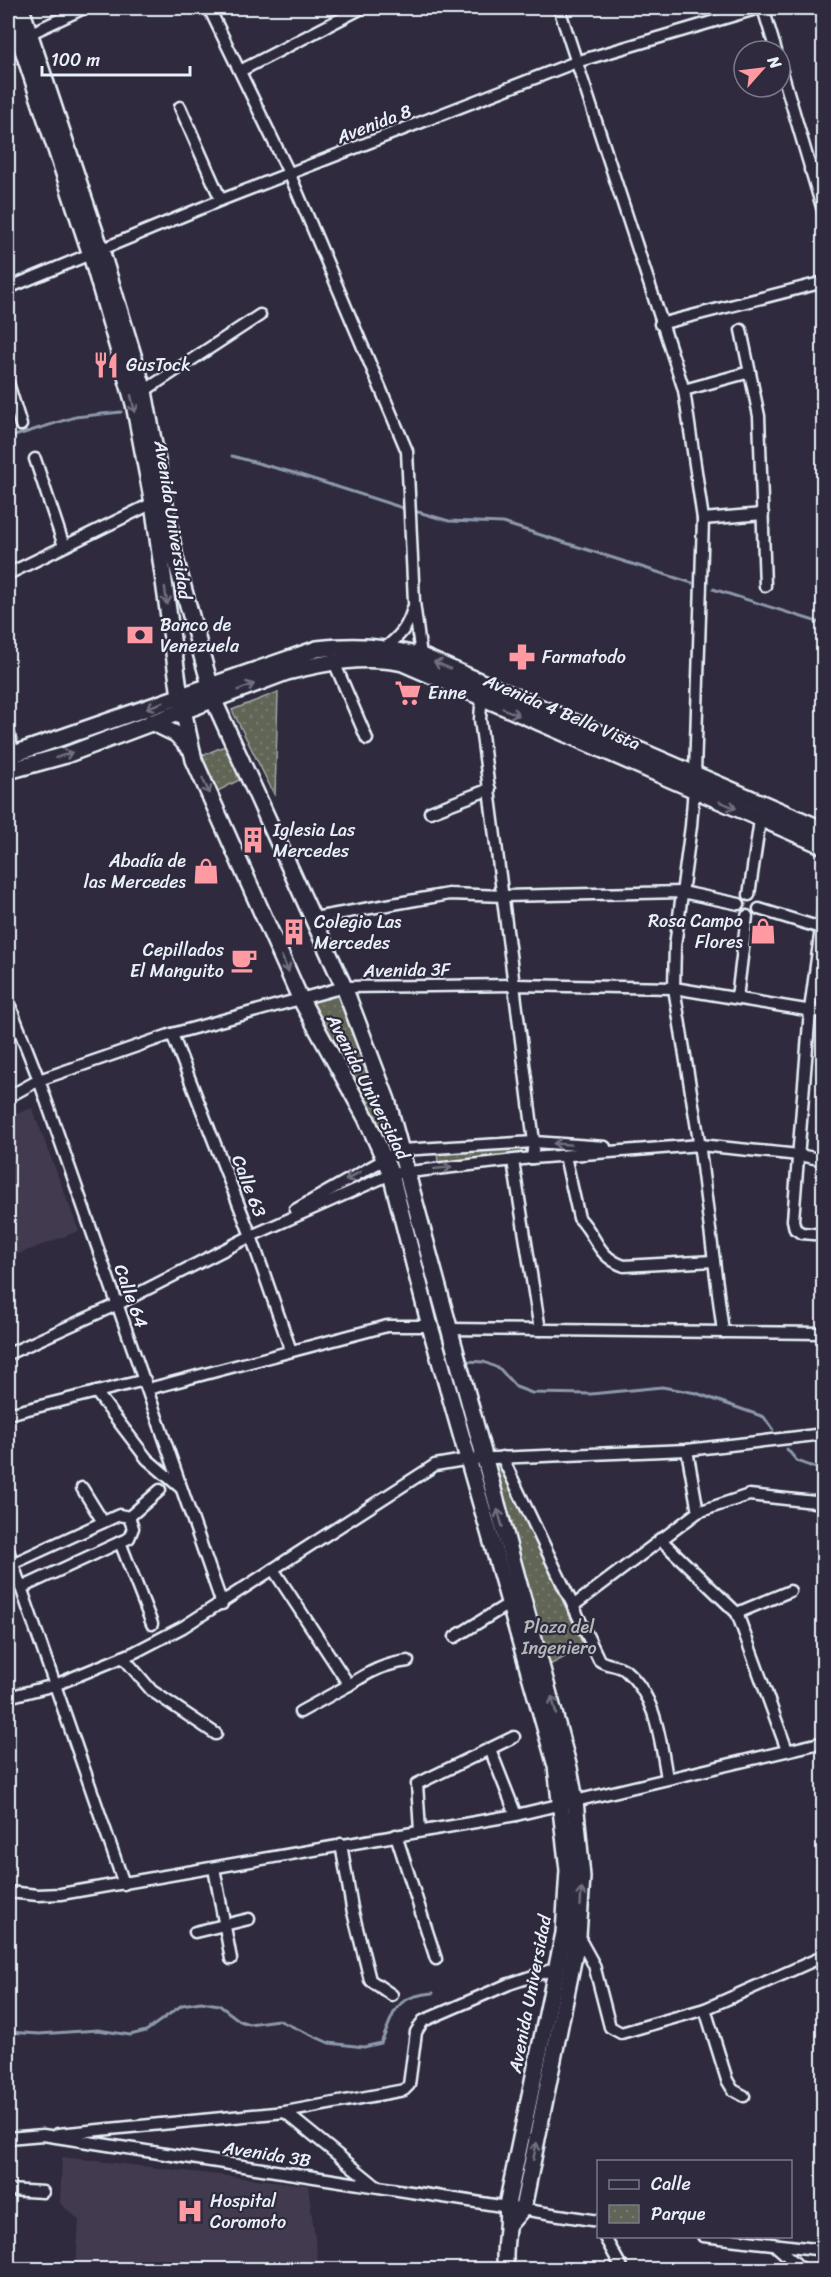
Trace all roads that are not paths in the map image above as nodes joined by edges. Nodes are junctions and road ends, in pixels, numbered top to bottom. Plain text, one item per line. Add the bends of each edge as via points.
1 (9, 8) edge
2 (21, 8) edge
3 (84, 8) edge
4 (362, 8) edge
5 (559, 8) edge
6 (761, 8) edge
7 (214, 9) edge
8 (19, 39) edge
9 (772, 39) edge
10 (576, 62) junction
11 (240, 71) junction
12 (790, 99) edge
13 (180, 107) dead end
14 (824, 167) edge
15 (810, 170) junction
16 (290, 175) junction
17 (221, 200) junction
18 (824, 214) edge
19 (96, 253) junction
20 (824, 282) edge
21 (8, 288) edge
22 (260, 315) dead end
23 (660, 324) junction
24 (741, 330) dead end
25 (750, 372) junction
26 (8, 382) edge
27 (684, 390) junction
28 (144, 391) junction
29 (21, 425) dead end
30 (35, 459) dead end
31 (153, 503) junction
32 (763, 514) junction
33 (703, 519) junction
34 (64, 546) junction
35 (8, 574) edge
36 (765, 586) dead end
37 (414, 602) junction
38 (385, 648) junction
39 (421, 656) junction
40 (334, 662) junction
41 (482, 691) junction
42 (212, 693) junction
43 (182, 703) junction
44 (151, 722) junction
45 (8, 731) edge
46 (589, 737) junction
47 (367, 739) dead end
48 (192, 751) junction
49 (12, 763) edge
50 (695, 774) junction
51 (490, 789) junction
52 (694, 790) junction
53 (762, 811) junction
54 (430, 812) dead end
55 (824, 830) edge
56 (824, 846) edge
57 (682, 892) junction
58 (749, 895) junction
59 (504, 896) junction
60 (738, 904) junction
61 (824, 906) edge
62 (759, 909) junction
63 (747, 916) junction
64 (314, 918) junction
65 (820, 928) junction
66 (515, 985) junction
67 (344, 987) junction
68 (674, 988) junction
69 (300, 998) junction
70 (737, 998) junction
71 (8, 1002) edge
72 (810, 1010) junction
73 (824, 1014) edge
74 (172, 1034) junction
75 (39, 1080) junction
76 (8, 1097) edge
77 (534, 1142) junction
78 (700, 1145) junction
79 (641, 1149) junction
80 (401, 1150) junction
81 (799, 1155) junction
82 (566, 1156) junction
83 (384, 1158) junction
84 (532, 1158) junction
85 (824, 1160) edge
86 (513, 1161) junction
87 (399, 1173) junction
88 (824, 1235) edge
89 (251, 1236) junction
90 (714, 1261) junction
91 (116, 1305) junction
92 (430, 1326) junction
93 (448, 1329) junction
94 (540, 1330) junction
95 (723, 1332) junction
96 (824, 1333) edge
97 (291, 1351) junction
98 (8, 1354) edge
99 (147, 1385) junction
100 (96, 1392) junction
101 (8, 1414) edge
102 (824, 1434) edge
103 (687, 1450) junction
104 (502, 1457) junction
105 (477, 1458) junction
106 (82, 1488) dead end
107 (160, 1490) dead end
108 (183, 1490) junction
109 (824, 1503) edge
110 (698, 1512) junction
111 (129, 1517) junction
112 (103, 1522) junction
113 (660, 1539) junction
114 (120, 1542) junction
115 (8, 1550) edge
116 (12, 1564) junction
117 (273, 1569) junction
118 (21, 1588) junction
119 (790, 1591) dead end
120 (510, 1603) junction
121 (222, 1604) junction
122 (573, 1606) junction
123 (737, 1613) junction
124 (152, 1624) dead end
125 (455, 1637) dead end
126 (123, 1657) junction
127 (408, 1662) dead end
128 (55, 1684) junction
129 (349, 1685) junction
130 (8, 1698) edge
131 (300, 1712) dead end
132 (216, 1734) dead end
133 (514, 1737) dead end
134 (824, 1742) edge
135 (490, 1749) junction
136 (788, 1750) junction
137 (667, 1778) junction
138 (568, 1801) junction
139 (516, 1815) junction
140 (420, 1831) junction
141 (396, 1834) junction
142 (341, 1845) junction
143 (214, 1868) junction
144 (124, 1884) junction
145 (8, 1892) edge
146 (249, 1919) dead end
147 (224, 1925) junction
148 (195, 1932) dead end
149 (578, 1936) junction
150 (824, 1956) edge
151 (231, 1959) dead end
152 (436, 1959) dead end
153 (557, 1968) junction
154 (392, 1995) dead end
155 (705, 2008) junction
156 (744, 2096) dead end
157 (285, 2112) junction
158 (43, 2135) junction
159 (8, 2138) edge
160 (378, 2187) junction
161 (8, 2190) edge
162 (43, 2192) dead end
163 (515, 2207) junction
164 (597, 2222) edge
165 (605, 2238) edge
166 (718, 2238) edge
167 (776, 2246) junction
168 (824, 2250) edge
169 (506, 2270) edge
170 (623, 2270) edge
171 (803, 2270) edge

1 - 8 street, Avenida Universidad
2 - 8 street, Avenida Universidad
3 - 8 street
4 - 11 street
5 - 10 street
6 - 9 street
6 - 10 street, Avenida 8
7 - 11 street
8 - 19 street, Avenida Universidad
10 - 16 street, Avenida 8
10 - 23 street
11 - 16 street
12 - 15 street
13 - 17 street
14 - 15 street
15 - 18 street
16 - 17 street, Avenida 8
16 - 37 street via 407,451
17 - 19 street, Avenida 8
19 - 21 street, Avenida 8
19 - 28 street, Avenida Universidad
19 -> 31 street, Avenida Universidad via 134,404
20 - 23 street
22 - 28 street
23 - 27 street
24 - 25 street
25 - 27 street
25 - 32 street via 759,416
26 - 29 street
27 - 33 street
28 - 42 street, Avenida Universidad via 175,558
30 - 34 street
31 - 34 street
31 -> 43 street, Avenida Universidad
32 - 33 street
32 - 36 street
33 - 50 street
34 - 35 street
37 - 38 street via 408,624
37 - 39 street
38 - 39 street, Avenida 4 Bella Vista
38 - 42 street, Avenida 4 Bella Vista via 354,645 317,650
41 -> 39 street, Avenida 4 Bella Vista
40 - 41 street, Avenida 4 Bella Vista via 380,659 403,663
42 -> 40 street, Avenida 4 Bella Vista
40 - 47 street
41 - 46 street, Avenida 4 Bella Vista
41 - 51 street
42 - 43 street, Avenida 4 Bella Vista
42 - 64 street, Avenida Universidad
43 - 44 street, Avenida 4 Bella Vista
43 - 48 street, Avenida Universidad
43 -> 49 street, Avenida 4 Bella Vista
44 - 48 street via 176,734
49 -> 44 street, Avenida 4 Bella Vista via 66,755
45 - 49 street
46 - 50 street, Avenida 4 Bella Vista
46 - 52 street, Avenida 4 Bella Vista
48 -> 69 street, Avenida Universidad
50 - 52 street
50 - 53 street, Avenida 4 Bella Vista
51 - 54 street
51 - 59 street
52 -> 53 street, Avenida 4 Bella Vista
52 - 57 street
53 - 55 street, Avenida 4 Bella Vista
53 - 56 street, Avenida 4 Bella Vista
53 - 58 street
57 - 59 street
57 - 60 street
57 - 68 street
58 - 60 street
58 - 62 street via 758,899
59 - 64 street via 449,894
59 - 66 street
60 - 63 street
61 - 65 street
62 - 63 street
62 - 65 street
63 - 70 street
64 - 67 street, Avenida Universidad
65 - 72 street
66 - 67 street, Avenida 3F
66 - 68 street, Avenida 3F
66 - 77 street
67 - 69 street, Avenida 3F
67 - 80 street, Avenida Universidad via 387,1100
68 - 70 street, Avenida 3F
68 - 78 street
69 - 74 street, Avenida 3F
69 - 83 street, Avenida Universidad
70 - 72 street, Avenida 3F
71 - 75 street, Calle 64
72 - 73 street, Avenida 3F
72 - 81 street
74 - 75 street, Avenida 3F
74 - 89 street, Calle 63
75 - 76 street, Avenida 3F
75 - 91 street, Calle 64
79 -> 77 street
77 - 80 street
77 - 84 street
78 - 79 street
78 - 81 street
78 - 90 street
79 - 82 street
80 - 83 street
80 - 87 street, Avenida Universidad
81 - 85 street
81 - 88 street via 795,1229
82 - 84 street
82 - 90 street via 579,1218 597,1247 613,1262 624,1266
83 - 87 street, Avenida Universidad
83 -> 89 street
84 - 86 street
87 -> 86 street
86 - 94 street
87 - 89 street
87 - 92 street, Avenida Universidad
87 - 93 street, Avenida Universidad
89 - 91 street
89 - 97 street, Calle 63
90 - 95 street
91 - 98 street
91 - 99 street, Calle 64
92 - 97 street via 387,1326
92 - 105 street, Avenida Universidad
93 - 94 street
93 - 105 street, Avenida Universidad
94 - 95 street
95 - 96 street
97 - 99 street
99 - 100 street
99 - 108 street, Calle 64
100 - 101 street
100 - 108 street via 147,1459
102 - 103 street
103 - 104 street
103 - 110 street
104 - 105 street
104 - 122 street
105 - 117 street via 435,1465
105 - 120 street, Avenida Universidad
138 -> 105 street, Avenida Universidad via 555,1708
106 - 112 street
107 - 111 street
108 - 121 street, Calle 64
109 - 110 street via 749,1495
110 - 113 street
111 - 112 street via 119,1515
111 - 114 street via 133,1533
112 - 116 street
113 - 122 street
113 - 123 street
114 - 118 street
114 - 124 street
115 - 116 street
116 - 118 street
117 - 121 street
117 - 129 street
118 - 128 street
119 - 123 street
120 - 125 street
120 - 138 street, Avenida Universidad
121 - 126 street
122 - 137 street via 599,1659 627,1672 650,1703
123 - 136 street
126 - 128 street
126 - 132 street via 152,1690
127 - 129 street via 371,1671
128 - 130 street
128 - 144 street
129 - 131 street
133 - 135 street
134 - 136 street
135 - 139 street
135 - 140 street via 417,1784
136 - 137 street
137 - 138 street
138 - 139 street
149 -> 138 street, Avenida Universidad via 582,1877
138 - 153 street, Avenida Universidad via 564,1933
139 - 140 street
140 - 141 street
141 - 142 street
141 - 152 street
142 - 143 street
142 - 154 street via 370,1980
143 - 144 street
143 - 147 street
144 - 145 street via 61,1894
146 - 147 street
147 - 148 street
147 - 151 street
149 - 155 street via 594,1965 606,2019 615,2032 632,2032
163 -> 149 street, Avenida Universidad
150 - 155 street
153 - 157 street via 423,2021 416,2032 409,2085 404,2090
153 - 163 street, Avenida Universidad
155 - 156 street via 727,2080 733,2090
157 - 158 street
157 - 160 street
158 - 159 street, Avenida 3B
158 - 160 street, Avenida 3B
160 - 163 street, Avenida 3B
161 - 162 street
163 - 164 street, Avenida 3B
163 - 169 street
165 - 170 street
166 - 167 street
167 - 168 street
167 - 171 street

